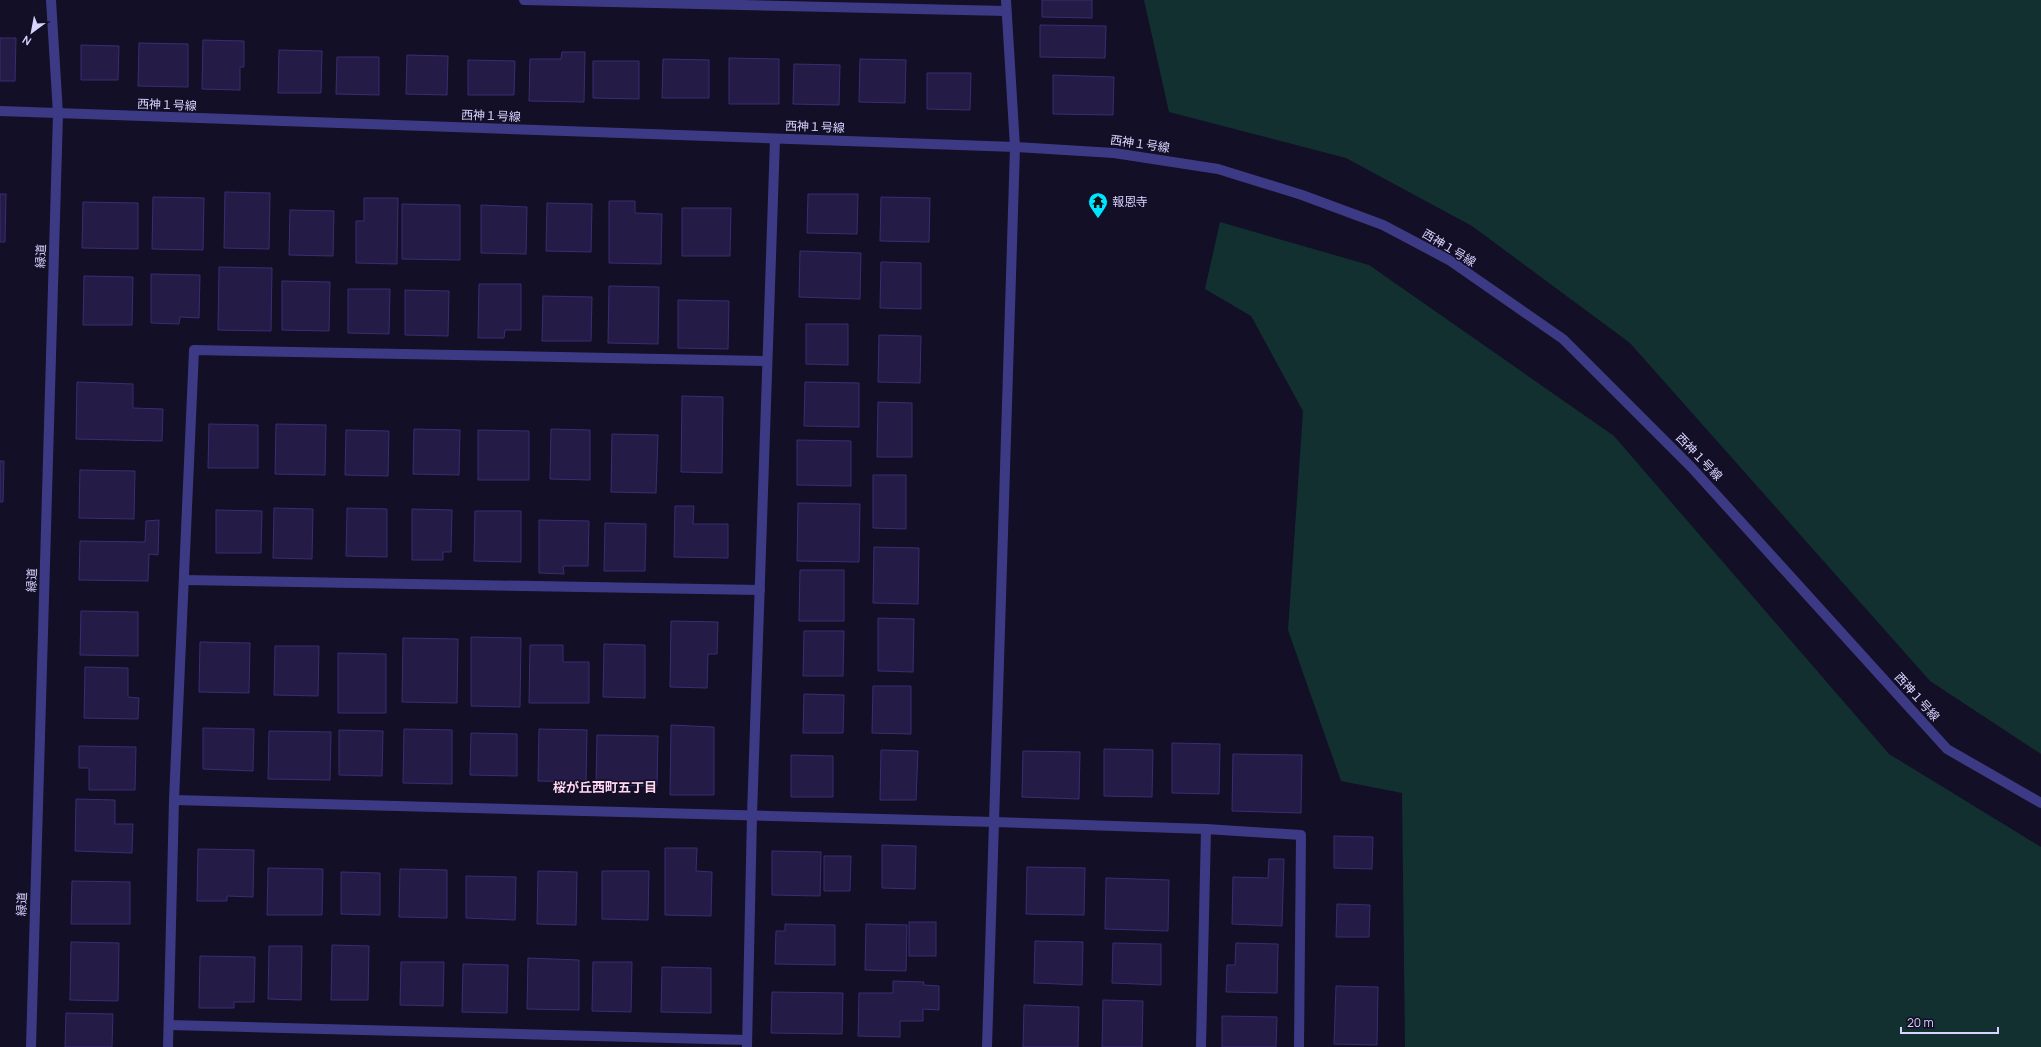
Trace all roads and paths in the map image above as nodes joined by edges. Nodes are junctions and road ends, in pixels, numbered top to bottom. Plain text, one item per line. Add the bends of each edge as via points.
1 (51, 0) edge
2 (524, 0) edge
3 (1006, 0) edge
4 (1006, 12) junction
5 (0, 111) edge
6 (58, 114) junction
7 (775, 139) junction
8 (1015, 147) junction
9 (767, 361) junction
10 (184, 580) junction
11 (760, 590) junction
12 (174, 800) junction
13 (2041, 803) edge
14 (752, 815) junction
15 (994, 822) junction
16 (1206, 828) junction
17 (169, 1025) junction
18 (747, 1044) edge
19 (31, 1047) edge
20 (168, 1047) edge
21 (987, 1047) edge
22 (1201, 1047) edge
23 (1299, 1047) edge

1 - 6 street, 緑道
2 - 4 street
3 - 4 street
4 - 8 street
5 - 6 street, 西神１号線
6 - 7 street, 西神１号線
6 - 19 street, 緑道
7 - 8 street, 西神１号線
7 - 9 street
8 - 13 street, 西神１号線 via 1114,153 1218,169 1302,195 1383,225 1449,260 1563,339 1692,468 1947,749
8 - 15 street
9 - 10 street via 194,350
9 - 11 street
10 - 11 street
10 - 12 street
11 - 14 street
12 - 14 street
12 - 17 street
14 - 15 street
14 - 18 street
15 - 16 street
15 - 21 street
16 - 22 street
16 - 23 street via 1301,835
17 - 18 street
17 - 20 street

